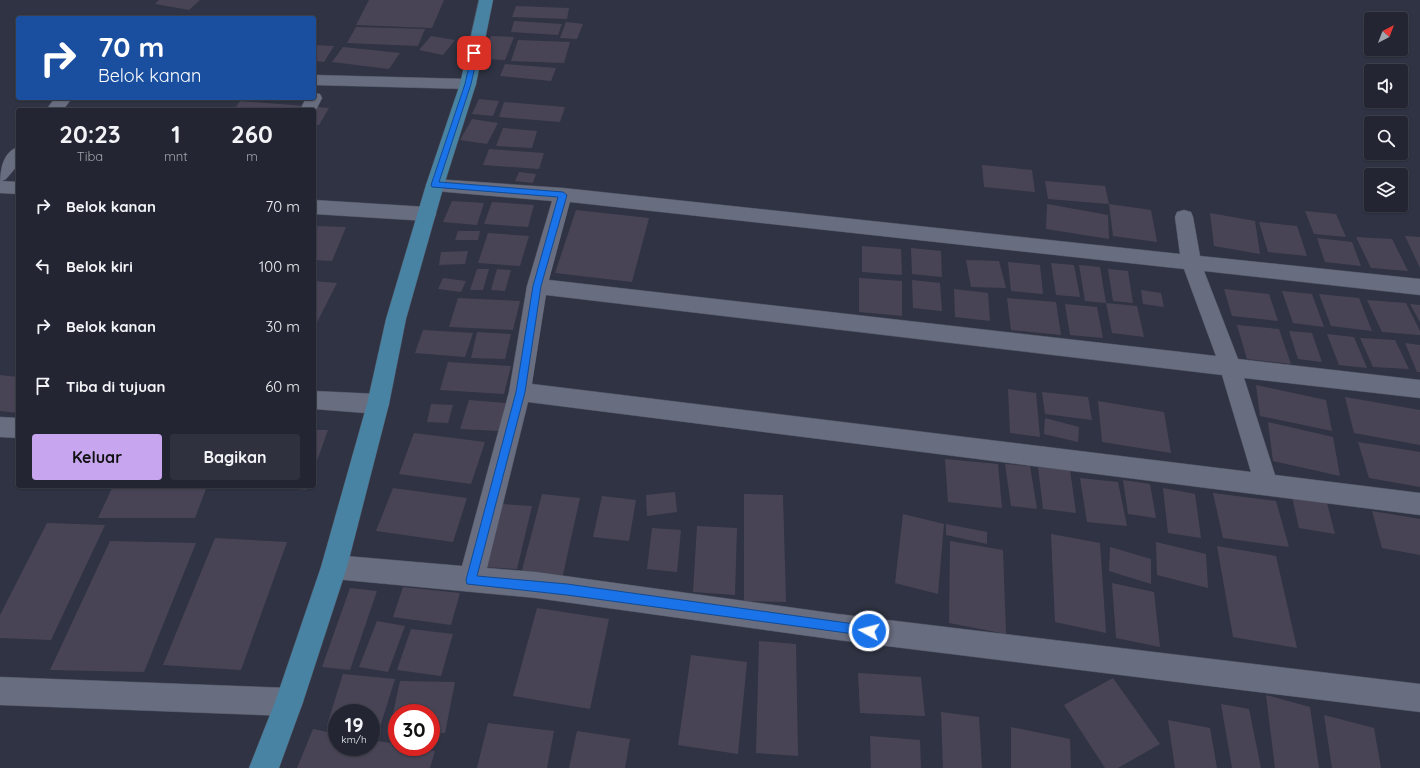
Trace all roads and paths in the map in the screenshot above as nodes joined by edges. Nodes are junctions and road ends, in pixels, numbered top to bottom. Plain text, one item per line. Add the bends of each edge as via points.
1 (486, 0) edge
2 (318, 80) edge
3 (468, 84) junction
4 (62, 100) edge
5 (56, 108) edge
6 (16, 155) edge
7 (0, 175) edge
8 (435, 185) junction
9 (0, 187) edge
10 (16, 188) edge
11 (563, 195) junction
12 (316, 207) edge
13 (427, 214) junction
14 (1184, 217) dead end
15 (1191, 262) junction
16 (537, 286) junction
17 (1420, 287) edge
18 (1230, 366) junction
19 (1420, 389) edge
20 (520, 392) junction
21 (316, 400) edge
22 (378, 404) junction
23 (0, 427) edge
24 (16, 428) edge
25 (1266, 484) junction
26 (1420, 504) edge
27 (334, 567) junction
28 (471, 580) junction
29 (0, 691) edge
30 (1420, 698) edge
31 (288, 702) junction
32 (264, 768) edge

1 - 3 main road
2 - 3 street
3 - 8 main road
4 - 5 street
6 - 7 street
8 - 11 street
8 - 13 main road
9 - 10 street
11 - 15 street
11 - 16 street
12 - 13 street
13 - 22 main road via 396,319
14 - 15 street
15 - 17 street
15 - 18 street
16 - 18 street
16 - 20 street
18 - 19 street
18 - 25 street
20 - 25 street
20 - 28 street
21 - 22 street
22 - 27 main road
23 - 24 street
25 - 26 street
27 - 28 street
27 - 31 main road
28 - 30 street via 536,586 845,628
29 - 31 street
31 - 32 main road

